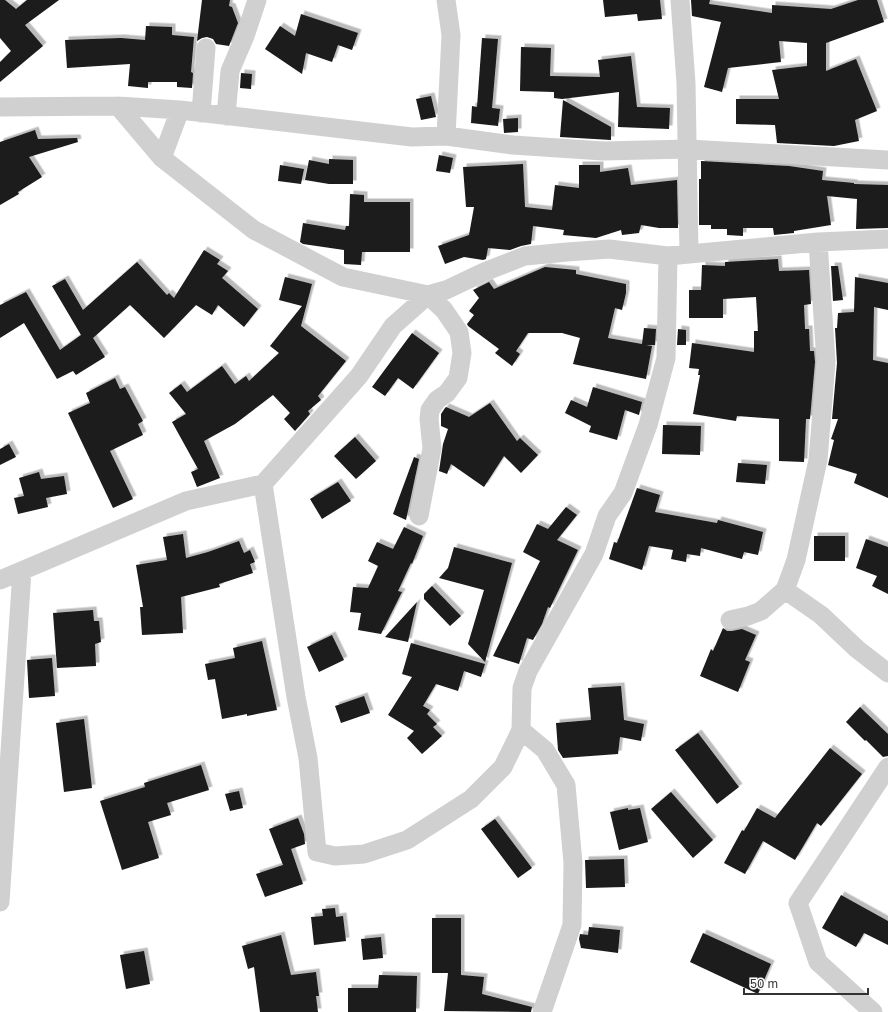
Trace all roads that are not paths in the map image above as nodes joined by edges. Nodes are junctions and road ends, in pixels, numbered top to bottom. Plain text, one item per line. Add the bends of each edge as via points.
1 (257, 0) edge
2 (446, 0) edge
3 (680, 0) edge
4 (206, 48) dead end
5 (118, 106) junction
6 (0, 107) edge
7 (180, 110) junction
8 (201, 113) junction
9 (226, 116) junction
10 (446, 136) junction
11 (688, 149) junction
12 (162, 158) junction
13 (888, 160) edge
14 (888, 239) edge
15 (818, 242) junction
16 (689, 254) junction
17 (668, 256) junction
18 (428, 295) junction
19 (263, 484) junction
20 (419, 516) dead end
21 (22, 571) junction
22 (0, 580) edge
23 (785, 590) junction
24 (730, 620) dead end
25 (888, 673) edge
26 (521, 730) junction
27 (888, 767) edge
28 (0, 902) edge
29 (542, 1012) edge
30 (872, 1012) edge

1 - 9 street via 230,71
2 - 10 street via 451,34
3 - 11 street
4 - 8 street
5 - 6 street
5 - 7 street
5 - 12 street
7 - 8 street
7 - 12 street
8 - 9 street
9 - 10 street via 412,137
10 - 11 street via 512,145 603,151
11 - 13 street
11 - 16 street
12 - 18 street via 254,230 343,277
14 - 15 street
15 - 16 street
15 - 23 street via 826,362 818,460 796,560
16 - 17 street
17 - 18 street via 608,249 524,256 446,290
17 - 26 street via 666,358 648,425 623,493 607,516 594,554 528,671 522,688
18 - 19 street via 393,326 359,376
18 - 20 street via 444,310 459,332 462,353 458,378 430,410 432,448
19 - 21 street via 186,501
19 - 26 street via 308,758 317,852 334,856 364,854 407,840 472,799 502,768
21 - 22 street
21 - 28 street
23 - 24 street via 761,611
23 - 25 street via 821,615 857,649
26 - 29 street via 545,750 566,785 573,863 572,925
27 - 30 street via 798,903 818,962

